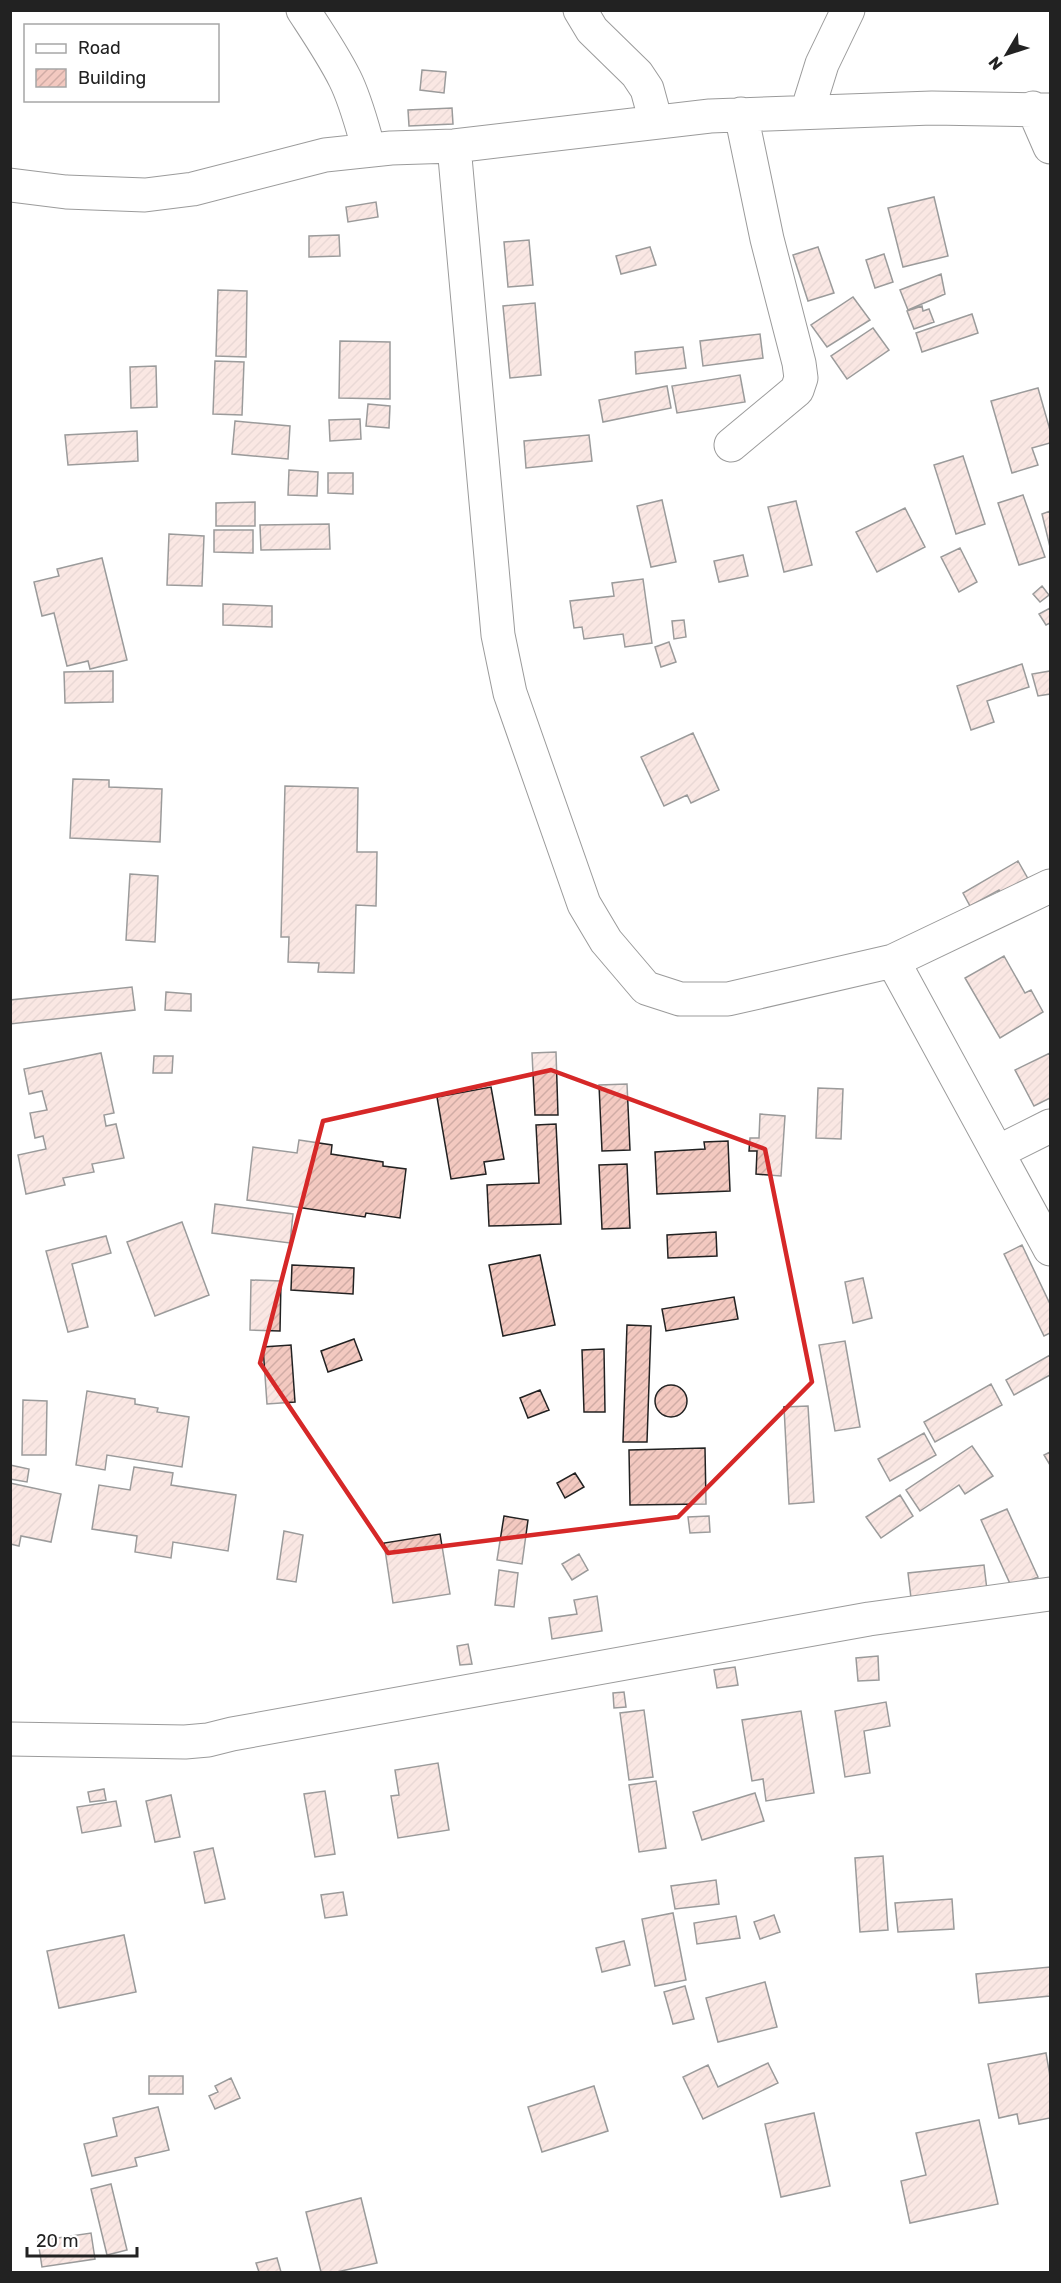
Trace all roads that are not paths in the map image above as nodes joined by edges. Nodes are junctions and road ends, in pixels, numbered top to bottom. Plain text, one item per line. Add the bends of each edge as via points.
1 (303, 10) edge
2 (580, 10) edge
3 (848, 10) edge
4 (1042, 109) edge
5 (807, 112) junction
6 (741, 114) junction
7 (656, 122) junction
8 (454, 146) junction
9 (1050, 147) edge
10 (369, 150) junction
11 (10, 185) edge
12 (732, 445) dead end
13 (1050, 886) edge
14 (892, 961) junction
15 (1050, 1126) edge
16 (998, 1152) junction
17 (1050, 1248) edge
18 (1050, 1594) edge
19 (10, 1739) edge

1 - 10 street via 345,79
2 - 7 street via 592,30 637,74 647,89
3 - 5 street via 822,64
4 - 5 street
4 - 9 street
5 - 6 street
6 - 7 street
6 - 12 street via 801,378 797,390
7 - 8 street
8 - 10 street
8 - 14 street via 498,635 510,693 584,904 606,941 646,988 680,999 728,999
10 - 11 street via 325,155 193,189 144,195
13 - 14 street
14 - 16 street
15 - 16 street
16 - 17 street
18 - 19 street via 869,1619 208,1740

